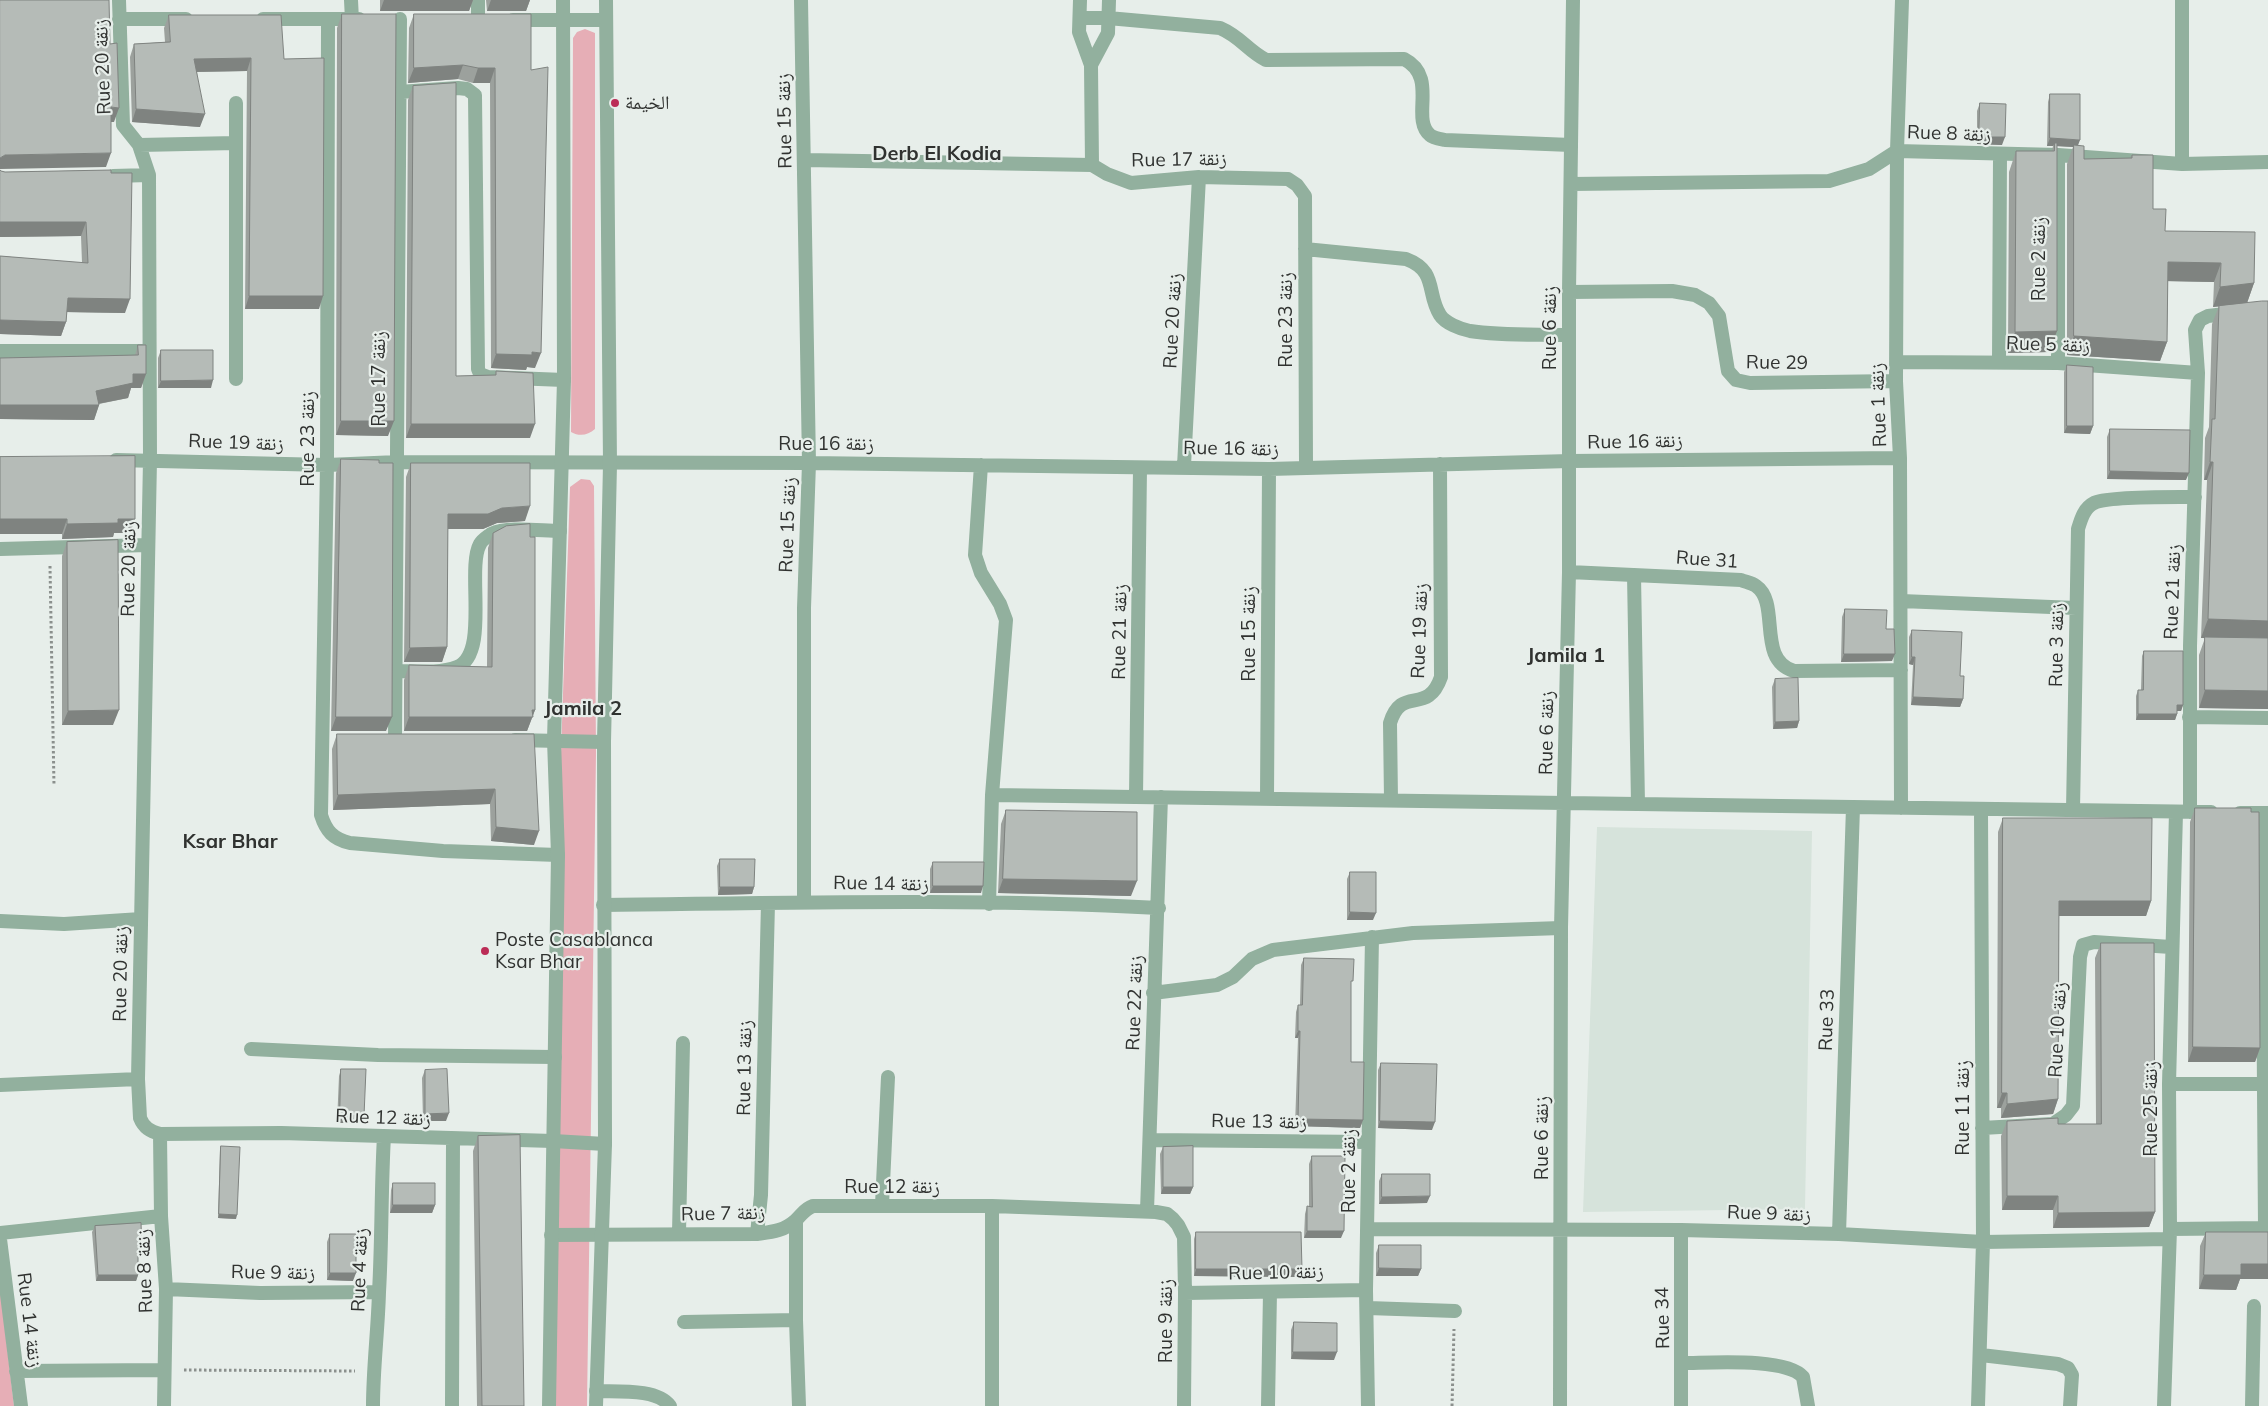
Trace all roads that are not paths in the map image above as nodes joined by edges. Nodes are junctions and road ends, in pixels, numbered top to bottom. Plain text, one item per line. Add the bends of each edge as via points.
1 (120, 0) edge
2 (351, 0) edge
3 (478, 0) edge
4 (563, 0) edge
5 (606, 0) edge
6 (801, 0) edge
7 (1080, 0) edge
8 (1109, 0) edge
9 (1573, 0) edge
10 (1902, 0) edge
11 (2182, 0) edge
12 (1080, 18) junction
13 (1108, 18) junction
14 (120, 19) junction
15 (199, 19) edge
16 (249, 19) edge
17 (328, 19) junction
18 (371, 19) edge
19 (400, 19) dead end
20 (352, 20) junction
21 (563, 20) junction
22 (606, 20) junction
23 (1090, 66) junction
24 (398, 92) junction
25 (236, 103) dead end
26 (236, 143) junction
27 (139, 145) junction
28 (1571, 145) junction
29 (1897, 151) junction
30 (2000, 154) junction
31 (2058, 155) junction
32 (804, 160) junction
33 (2268, 162) edge
34 (2182, 164) junction
35 (1092, 166) junction
36 (149, 175) junction
37 (100, 176) edge
38 (1199, 177) junction
39 (1288, 179) joint
40 (1571, 184) junction
41 (1305, 249) junction
42 (1569, 292) junction
43 (2268, 309) edge
44 (1569, 335) junction
45 (0, 351) edge
46 (149, 351) junction
47 (1896, 362) junction
48 (1999, 362) junction
49 (2058, 363) junction
50 (2198, 373) junction
51 (236, 379) dead end
52 (564, 380) junction
53 (1896, 381) junction
54 (1900, 458) junction
55 (100, 460) edge
56 (150, 460) junction
57 (1570, 461) junction
58 (398, 462) junction
59 (561, 462) junction
60 (809, 463) junction
61 (610, 464) junction
62 (1440, 464) junction
63 (327, 465) junction
64 (981, 465) junction
65 (1184, 466) junction
66 (1140, 468) junction
67 (1306, 468) junction
68 (1269, 469) junction
69 (2195, 496) junction
70 (560, 531) junction
71 (148, 545) junction
72 (0, 549) edge
73 (1569, 572) junction
74 (1634, 575) junction
75 (1901, 601) junction
76 (2076, 608) junction
77 (1901, 670) junction
78 (396, 671) junction
79 (2189, 717) junction
80 (2268, 718) edge
81 (321, 740) junction
82 (339, 740) edge
83 (395, 740) edge
84 (504, 740) edge
85 (554, 740) junction
86 (604, 742) junction
87 (992, 795) junction
88 (1136, 797) junction
89 (1161, 797) junction
90 (1267, 798) junction
91 (1391, 800) junction
92 (1564, 803) junction
93 (1638, 804) junction
94 (1853, 807) junction
95 (1901, 808) junction
96 (1981, 809) junction
97 (2073, 810) junction
98 (2176, 812) junction
99 (2190, 812) junction
100 (2265, 813) edge
101 (558, 855) junction
102 (804, 902) junction
103 (768, 903) junction
104 (990, 904) junction
105 (603, 905) junction
106 (1159, 908) junction
107 (141, 919) junction
108 (0, 921) edge
109 (1561, 928) junction
110 (1372, 937) junction
111 (2171, 947) junction
112 (1153, 993) junction
113 (683, 1043) dead end
114 (250, 1049) dead end
115 (555, 1057) junction
116 (888, 1077) dead end
117 (138, 1079) junction
118 (2169, 1084) junction
119 (2266, 1084) edge
120 (0, 1085) edge
121 (1982, 1128) junction
122 (160, 1134) junction
123 (384, 1136) junction
124 (453, 1139) junction
125 (1150, 1140) junction
126 (553, 1141) junction
127 (1368, 1142) junction
128 (605, 1144) junction
129 (882, 1205) junction
130 (992, 1206) junction
131 (1147, 1211) junction
132 (162, 1216) junction
133 (796, 1220) junction
134 (2267, 1228) edge
135 (1368, 1229) junction
136 (1560, 1229) junction
137 (1681, 1230) junction
138 (0, 1232) edge
139 (603, 1233) junction
140 (679, 1233) junction
141 (757, 1234) junction
142 (1839, 1234) junction
143 (2170, 1234) junction
144 (551, 1235) junction
145 (0, 1239) edge
146 (1983, 1242) junction
147 (166, 1289) junction
148 (1366, 1290) junction
149 (380, 1292) junction
150 (1270, 1292) junction
151 (1186, 1293) junction
152 (2254, 1306) dead end
153 (1368, 1308) junction
154 (1455, 1311) road end
155 (796, 1320) junction
156 (684, 1322) dead end
157 (1981, 1355) junction
158 (1683, 1363) junction
159 (164, 1370) junction
160 (16, 1371) junction
161 (596, 1391) junction
162 (22, 1406) edge
163 (164, 1406) edge
164 (373, 1406) edge
165 (452, 1406) edge
166 (549, 1406) edge
167 (596, 1406) edge
168 (670, 1406) edge
169 (799, 1406) edge
170 (992, 1406) edge
171 (1184, 1406) edge
172 (1268, 1406) edge
173 (1368, 1406) edge
174 (1560, 1406) edge
175 (1681, 1406) edge
176 (1808, 1406) edge
177 (1978, 1406) edge
178 (2070, 1406) edge
179 (2164, 1406) edge
180 (2252, 1406) edge

1 - 14 street, Rue 20 زنقة
2 - 20 street
3 - 21 street via 483,19
4 - 21 street
5 - 22 street
6 - 32 street, Rue 15 زنقة
7 - 12 street
8 - 13 street
9 - 28 street, Rue 6 زنقة
10 - 29 street, Rue 1 زنقة
11 - 34 street
12 - 13 street
12 - 23 street via 1080,32
13 - 23 street via 1108,33
13 - 28 street via 1220,28 1266,60 1404,59 1413,64 1421,77 1424,126 1430,135 1444,140
14 - 15 street
14 - 27 street, Rue 20 زنقة via 124,125
16 - 17 street
17 - 20 street
17 - 63 street, Rue 23 زنقة
18 - 20 street
19 - 24 street, Rue 17 زنقة
21 - 22 street
21 - 52 street
22 - 61 street
23 - 35 street
24 - 52 street via 458,88 467,89 475,95 480,374
24 - 58 street, Rue 17 زنقة
25 - 26 street
26 - 27 street
26 - 51 street
27 - 36 street, Rue 20 زنقة
28 - 40 street, Rue 6 زنقة
29 - 30 street, Rue 8 زنقة
29 - 40 street, Rue 8 زنقة via 1869,169 1829,181
29 - 47 street, Rue 1 زنقة
30 - 31 street, Rue 8 زنقة
30 - 48 street
31 - 34 street, Rue 8 زنقة
31 - 49 street, Rue 2 زنقة
32 - 35 street, Rue 17 زنقة
32 - 60 street, Rue 15 زنقة
33 - 34 street, Rue 8 زنقة
35 - 38 street, Rue 17 زنقة via 1130,183
36 - 37 street
36 - 46 street, Rue 20 زنقة
38 - 39 street, Rue 17 زنقة
38 - 65 street, Rue 20 زنقة
39 - 41 street, Rue 23 زنقة via 1305,196
40 - 42 street, Rue 6 زنقة
41 - 44 street via 1419,264 1427,276 1440,316 1469,331
41 - 67 street, Rue 23 زنقة
42 - 44 street, Rue 6 زنقة
42 - 53 street, Rue 29 via 1672,291 1695,294 1709,303 1719,316 1728,370 1736,380 1750,383
43 - 50 street via 2208,316 2200,320 2195,330
44 - 57 street, Rue 6 زنقة
45 - 46 street
46 - 56 street, Rue 20 زنقة
47 - 48 street, Rue 5 زنقة
47 - 53 street, Rue 1 زنقة
48 - 49 street, Rue 5 زنقة
49 - 50 street, Rue 5 زنقة
50 - 69 street, Rue 21 زنقة
52 - 59 street
53 - 54 street, Rue 1 زنقة
54 - 57 street, Rue 16 زنقة
54 - 75 street, Rue 1 زنقة
55 - 56 street, Rue 19 زنقة
56 - 63 street, Rue 19 زنقة
56 - 71 street, Rue 20 زنقة
57 - 62 street, Rue 16 زنقة
57 - 73 street, Rue 6 زنقة
58 - 59 street, Rue 19 زنقة
58 - 63 street, Rue 19 زنقة
58 - 78 street, Rue 17 زنقة
59 - 61 street, Rue 16 زنقة
59 - 70 street
60 - 61 street, Rue 16 زنقة
60 - 64 street, Rue 16 زنقة
60 - 102 street, Rue 15 زنقة via 804,608
61 - 86 street
62 - 67 street, Rue 16 زنقة
62 - 91 street, Rue 19 زنقة via 1441,677 1436,691 1426,698 1401,703 1394,712 1390,723
63 - 81 street, Rue 23 زنقة
64 - 66 street, Rue 16 زنقة
64 - 87 street via 976,555 981,573 1006,620
65 - 66 street, Rue 16 زنقة
65 - 68 street, Rue 16 زنقة
66 - 88 street, Rue 21 زنقة
67 - 68 street, Rue 16 زنقة
68 - 90 street, Rue 15 زنقة
69 - 76 street, Rue 3 زنقة via 2110,499 2095,502 2087,508 2078,528
69 - 79 street, Rue 21 زنقة via 2195,646
70 - 78 street via 497,532 485,538 477,551 475,626 468,658 458,667 445,670
70 - 85 street
71 - 72 street
71 - 107 street, Rue 20 زنقة
73 - 74 street, Rue 31
73 - 92 street, Rue 6 زنقة
74 - 77 street, Rue 31 via 1741,580 1757,586 1765,596 1775,656 1784,668 1794,671
74 - 93 street
75 - 76 street
75 - 77 street, Rue 1 زنقة
76 - 97 street, Rue 3 زنقة
77 - 95 street, Rue 1 زنقة
78 - 83 street, Rue 17 زنقة
79 - 80 street
79 - 99 street, Rue 21 زنقة
81 - 82 street
81 - 101 street, Rue 23 زنقة via 321,815 330,834 339,840 443,852
84 - 85 street
85 - 86 street
85 - 101 street
86 - 105 street
87 - 88 street
87 - 104 street
88 - 89 street
89 - 90 street
89 - 106 street, Rue 22 زنقة
90 - 91 street
91 - 92 street
92 - 93 street
92 - 109 street, Rue 6 زنقة
93 - 94 street
94 - 95 street
94 - 142 street, Rue 33
95 - 96 street
96 - 97 street
96 - 121 street, Rue 11 زنقة
97 - 98 street
98 - 99 street
98 - 111 street, Rue 25 زنقة
99 - 100 street
100 - 119 street
101 - 115 street
102 - 103 street, Rue 14 زنقة
102 - 104 street, Rue 14 زنقة
103 - 105 street, Rue 14 زنقة
103 - 141 street, Rue 13 زنقة via 761,1195
104 - 106 street, Rue 14 زنقة
105 - 128 street
106 - 112 street, Rue 22 زنقة
107 - 108 street via 64,924
107 - 117 street, Rue 20 زنقة
109 - 110 street
109 - 136 street, Rue 6 زنقة
110 - 112 street via 1273,950 1252,958 1226,982
110 - 127 street, Rue 2 زنقة
111 - 118 street, Rue 25 زنقة
111 - 121 street, Rue 10 زنقة via 2094,942 2083,945 2073,1106 2053,1124
112 - 125 street, Rue 22 زنقة
113 - 140 street
114 - 115 street via 378,1055
115 - 126 street
116 - 129 street
117 - 120 street
117 - 122 street, Rue 20 زنقة via 140,1118 146,1128
118 - 119 street
118 - 143 street, Rue 25 زنقة
119 - 134 street
121 - 146 street, Rue 11 زنقة
122 - 123 street, Rue 12 زنقة
122 - 132 street, Rue 8 زنقة
123 - 124 street, Rue 12 زنقة
123 - 149 street, Rue 4 زنقة
124 - 126 street, Rue 12 زنقة
124 - 165 street
125 - 127 street, Rue 13 زنقة
125 - 131 street, Rue 22 زنقة
126 - 128 street, Rue 12 زنقة
126 - 144 street
127 - 135 street, Rue 2 زنقة
128 - 139 street
129 - 130 street, Rue 12 زنقة
129 - 133 street, Rue 12 زنقة via 814,1206 802,1212
130 - 131 street
130 - 170 street
131 - 151 street, Rue 9 زنقة via 1166,1214 1178,1225 1184,1237
132 - 138 street
132 - 147 street, Rue 8 زنقة
133 - 141 street, Rue 7 زنقة via 780,1230
133 - 155 street
134 - 143 street, Rue 9 زنقة
135 - 136 street, Rue 9 زنقة
135 - 148 street, Rue 2 زنقة
136 - 137 street, Rue 9 زنقة
136 - 174 street, Rue 6 زنقة
137 - 142 street, Rue 9 زنقة
137 - 158 street, Rue 34
139 - 140 street, Rue 7 زنقة
139 - 144 street, Rue 7 زنقة
139 - 161 street
140 - 141 street, Rue 7 زنقة
142 - 146 street, Rue 9 زنقة
143 - 146 street, Rue 9 زنقة
143 - 179 street, Rue 25 زنقة
144 - 166 street
145 - 160 street, Rue 14 زنقة
146 - 157 street, Rue 11 زنقة
147 - 149 street, Rue 9 زنقة via 260,1293
147 - 159 street, Rue 8 زنقة
148 - 150 street, Rue 10 زنقة
148 - 153 street, Rue 2 زنقة
149 - 164 street, Rue 4 زنقة
150 - 151 street, Rue 10 زنقة
150 - 172 street
151 - 171 street, Rue 9 زنقة
152 - 180 street
153 - 154 street
153 - 173 street, Rue 2 زنقة
155 - 156 street
155 - 169 street
157 - 177 street, Rue 11 زنقة
157 - 178 street via 2068,1368 2072,1375
158 - 175 street, Rue 34
158 - 176 street via 1764,1363 1792,1368 1803,1377
159 - 160 street
159 - 163 street, Rue 8 زنقة
160 - 162 street, Rue 14 زنقة
161 - 167 street
161 - 168 street via 648,1394 662,1398

